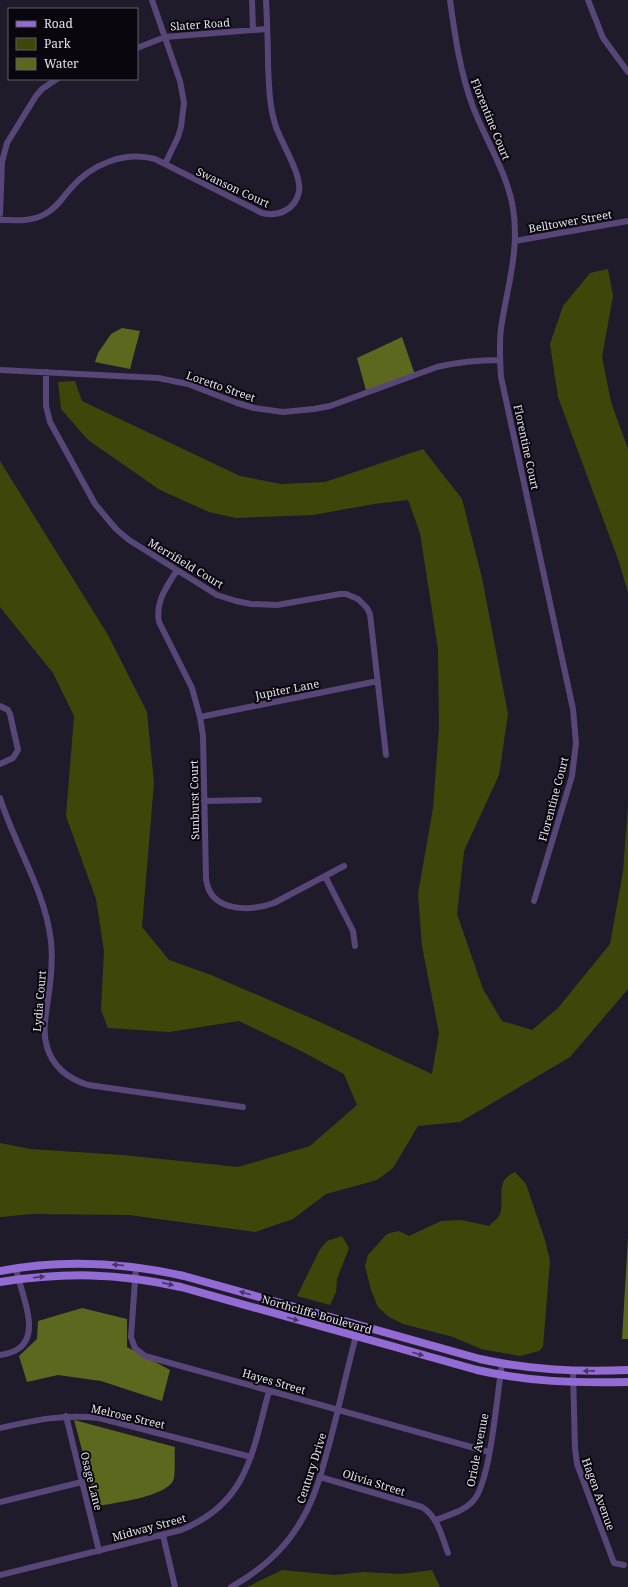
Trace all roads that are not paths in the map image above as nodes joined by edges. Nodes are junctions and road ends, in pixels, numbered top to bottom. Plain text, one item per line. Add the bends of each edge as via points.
1 (152, 0) edge
2 (252, 0) edge
3 (266, 0) edge
4 (450, 0) edge
5 (588, 0) edge
6 (267, 29) junction
7 (253, 30) junction
8 (165, 37) junction
9 (138, 48) edge
10 (628, 72) edge
11 (56, 80) edge
12 (165, 164) junction
13 (0, 214) edge
14 (0, 220) edge
15 (628, 222) edge
16 (515, 241) junction
17 (500, 360) junction
18 (0, 370) edge
19 (46, 372) junction
20 (177, 570) junction
21 (378, 681) junction
22 (0, 706) edge
23 (200, 717) junction
24 (386, 755) dead end
25 (0, 764) edge
26 (0, 798) edge
27 (259, 800) dead end
28 (204, 801) junction
29 (344, 866) dead end
30 (325, 876) junction
31 (534, 901) dead end
32 (355, 946) dead end
33 (243, 1107) dead end
34 (136, 1267) junction
35 (16, 1268) junction
36 (0, 1271) edge
37 (134, 1278) junction
38 (18, 1280) junction
39 (0, 1282) edge
40 (359, 1325) junction
41 (356, 1336) junction
42 (0, 1355) edge
43 (502, 1364) junction
44 (628, 1370) edge
45 (573, 1371) junction
46 (500, 1375) junction
47 (628, 1382) edge
48 (573, 1383) junction
49 (269, 1391) junction
50 (339, 1410) junction
51 (66, 1416) junction
52 (0, 1428) edge
53 (489, 1452) junction
54 (251, 1457) junction
55 (320, 1476) junction
56 (82, 1482) junction
57 (0, 1502) edge
58 (436, 1520) junction
59 (163, 1535) junction
60 (99, 1550) junction
61 (448, 1553) dead end
62 (624, 1565) dead end
63 (0, 1575) edge
64 (175, 1587) edge
65 (232, 1587) edge

1 - 8 street
2 - 7 street
3 - 6 street, Swanson Court
4 - 16 street, Florentine Court via 467,90 509,191
5 - 10 street via 603,38
6 - 7 street, Slater Road
6 - 12 street, Swanson Court via 270,103 276,127 298,178 299,191 295,202 281,214 262,213
7 - 8 street, Slater Road
8 - 9 street, Slater Road
8 - 12 street via 180,81 184,103 181,127
11 - 13 street via 36,96 7,143 2,162
12 - 14 street, Swanson Court via 147,158 117,159 88,173 46,214 29,220
15 - 16 street, Belltower Street
16 - 17 street, Florentine Court via 515,254 501,329
17 - 19 street, Loretto Street via 452,364 330,406 298,411 254,408 188,384 164,379
17 - 31 street, Florentine Court via 501,377 574,710 576,743 572,776
18 - 19 street, Loretto Street
19 - 20 street, Merrifield Court via 46,406 50,422 95,504 129,540
20 - 21 street, Merrifield Court via 217,595 251,604 277,605 340,594 353,596 370,614
20 - 23 street, Sunburst Court via 160,599 159,622 192,688
21 - 23 street, Jupiter Lane
21 - 24 street, Merrifield Court
22 - 25 street via 10,714 18,750 13,758
23 - 28 street, Sunburst Court via 203,736
26 - 33 street, Lydia Court via 48,925 52,965 44,1029 48,1049 56,1065 70,1077 88,1085
27 - 28 street
28 - 30 street, Sunburst Court via 206,883 218,902 245,908 264,907
29 - 30 street, Sunburst Court
30 - 32 street via 353,931
34 -> 35 main road, Northcliffe Boulevard via 66,1263
34 - 37 street, Hayes Street
40 -> 34 main road, Northcliffe Boulevard via 184,1276
35 - 36 main road, Northcliffe Boulevard
35 - 38 street
38 -> 37 main road, Northcliffe Boulevard via 91,1274
37 -> 41 main road, Northcliffe Boulevard via 181,1287
37 - 49 street, Hayes Street via 130,1337 135,1348 152,1358
38 - 39 main road, Northcliffe Boulevard
38 - 42 street via 29,1322 29,1332 23,1345 18,1349
40 - 41 street, Century Drive
40 - 43 main road, Northcliffe Boulevard
41 -> 46 main road, Northcliffe Boulevard
41 - 50 street, Century Drive
43 - 45 main road, Northcliffe Boulevard
43 - 46 street, Oriole Avenue
44 -> 45 main road, Northcliffe Boulevard
45 - 48 street, Hagen Avenue
46 - 48 main road, Northcliffe Boulevard via 526,1380
46 - 53 street, Oriole Avenue
47 - 48 main road, Northcliffe Boulevard
48 - 62 street, Hagen Avenue via 574,1448 577,1464 614,1564
49 - 50 street, Hayes Street
49 - 54 street, Midway Street
50 - 53 street, Hayes Street
50 - 55 street, Century Drive
51 - 52 street, Melrose Street
51 - 54 street, Melrose Street via 114,1421
51 - 56 street, Osage Lane
53 - 58 street, Oriole Avenue via 482,1486 474,1500 462,1510
54 - 59 street, Midway Street via 239,1485 218,1509 193,1526
55 - 58 street, Olivia Street via 422,1507
55 - 65 street, Century Drive via 307,1510 290,1538 257,1570
56 - 57 street
56 - 60 street, Osage Lane
58 - 61 street
59 - 60 street, Midway Street
59 - 64 street
60 - 63 street, Midway Street

